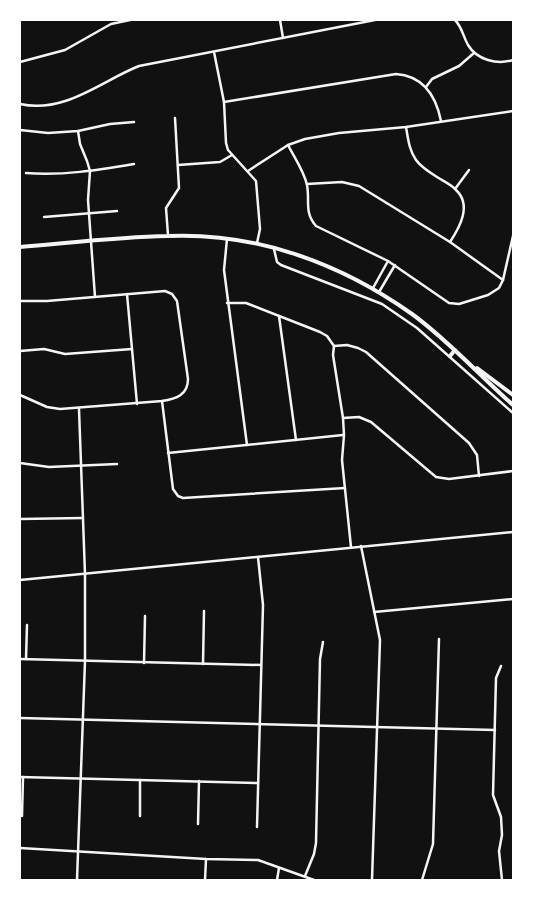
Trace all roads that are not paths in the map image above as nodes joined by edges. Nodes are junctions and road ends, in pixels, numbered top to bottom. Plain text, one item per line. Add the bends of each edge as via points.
1 (130, 20) edge
2 (280, 20) edge
3 (375, 20) edge
4 (455, 20) edge
5 (284, 38) junction
6 (214, 52) junction
7 (474, 53) junction
8 (513, 60) edge
9 (20, 62) edge
10 (426, 87) junction
11 (224, 102) junction
12 (20, 104) edge
13 (513, 110) edge
14 (174, 118) dead end
15 (441, 121) junction
16 (134, 122) dead end
17 (406, 127) junction
18 (20, 130) edge
19 (78, 131) junction
20 (288, 145) junction
21 (232, 155) junction
22 (134, 164) dead end
23 (178, 165) junction
24 (469, 170) dead end
25 (90, 171) junction
26 (248, 171) junction
27 (26, 173) dead end
28 (307, 184) junction
29 (455, 189) junction
30 (117, 211) dead end
31 (89, 213) junction
32 (44, 217) dead end
33 (168, 236) junction
34 (513, 236) edge
35 (227, 239) junction
36 (90, 242) junction
37 (450, 242) junction
38 (257, 243) junction
39 (273, 247) junction
40 (20, 248) edge
41 (388, 261) junction
42 (395, 265) junction
43 (503, 280) junction
44 (372, 288) junction
45 (379, 292) junction
46 (128, 294) junction
47 (95, 297) junction
48 (20, 301) edge
49 (227, 303) junction
50 (279, 316) junction
51 (334, 346) junction
52 (132, 349) junction
53 (20, 350) edge
54 (455, 350) junction
55 (450, 356) junction
56 (463, 358) junction
57 (20, 395) edge
58 (513, 395) edge
59 (162, 401) junction
60 (137, 404) junction
61 (513, 405) edge
62 (509, 408) junction
63 (79, 409) junction
64 (513, 413) edge
65 (343, 418) junction
66 (344, 435) junction
67 (296, 440) junction
68 (247, 445) junction
69 (168, 452) junction
70 (20, 463) edge
71 (117, 464) dead end
72 (81, 466) junction
73 (513, 471) edge
74 (479, 476) junction
75 (345, 488) junction
76 (83, 518) junction
77 (20, 519) edge
78 (513, 532) edge
79 (361, 546) junction
80 (350, 547) junction
81 (258, 557) junction
82 (85, 574) junction
83 (20, 580) edge
84 (513, 599) edge
85 (204, 610) dead end
86 (374, 612) junction
87 (145, 616) dead end
88 (27, 625) dead end
89 (439, 639) dead end
90 (323, 642) dead end
91 (20, 659) edge
92 (26, 659) junction
93 (85, 661) junction
94 (144, 662) junction
95 (203, 664) junction
96 (261, 665) junction
97 (501, 666) dead end
98 (20, 718) edge
99 (83, 720) junction
100 (260, 724) junction
101 (319, 726) junction
102 (377, 727) junction
103 (436, 729) junction
104 (495, 730) junction
105 (21, 777) edge
106 (82, 778) junction
107 (140, 780) junction
108 (199, 782) junction
109 (258, 783) junction
110 (22, 816) dead end
111 (140, 816) dead end
112 (198, 824) dead end
113 (257, 827) dead end
114 (20, 848) edge
115 (79, 851) junction
116 (206, 859) junction
117 (279, 868) junction
118 (305, 876) junction
119 (77, 880) edge
120 (205, 880) edge
121 (277, 880) edge
122 (314, 880) edge
123 (372, 880) edge
124 (422, 880) edge
125 (502, 880) edge

1 - 9 street via 111,24 65,50
2 - 5 street
3 - 5 street
4 - 7 street
5 - 6 street
6 - 11 street
6 - 12 street via 139,66 87,94 67,100 43,106
7 - 8 street via 496,63
7 - 10 street via 459,66 432,79
10 - 11 street via 402,74 388,74
10 - 15 street via 436,102
11 - 21 street via 226,143
13 - 15 street
14 - 23 street
15 - 17 street
16 - 19 street
17 - 20 street via 306,138
17 - 29 street via 416,160
18 - 19 street via 48,133
19 - 25 street
20 - 26 street
20 - 28 street
21 - 23 street via 220,162
21 - 26 street
22 - 25 street
23 - 33 street via 179,188 166,208
24 - 29 street
25 - 27 street via 48,175
25 - 31 street
26 - 38 street via 258,189 260,229
28 - 37 street via 342,182 359,186
28 - 41 street via 308,212 316,226
29 - 37 street via 464,203 464,215
30 - 31 street
31 - 32 street
31 - 36 street
33 - 35 main road
33 - 36 main road
34 - 43 street
35 - 38 main road
35 - 49 street via 224,270
36 - 40 main road
36 - 47 street
37 - 43 street
38 - 39 main road
39 - 44 main road via 316,261
39 - 55 street via 281,265 388,308
41 - 42 street
41 - 44 street
42 - 43 street via 454,305 488,295 499,288
42 - 45 street
44 - 45 main road
45 - 54 main road
46 - 47 street
46 - 52 street
46 - 59 street via 165,291 177,301 188,383 178,397
47 - 48 street
49 - 50 street via 246,303
49 - 68 street
50 - 51 street via 320,332
50 - 67 street
51 - 65 street
51 - 74 street via 358,348 381,364 469,443 477,455
52 - 53 street via 65,354 44,349
52 - 60 street
54 - 55 main road
54 - 56 main road
55 - 62 street
56 - 58 main road
56 - 61 main road
57 - 63 street via 54,408
59 - 60 street
59 - 69 street
60 - 63 street
61 - 62 main road
62 - 64 street
63 - 72 street
65 - 66 street
65 - 74 street via 359,417 371,422 436,477
66 - 67 street
66 - 75 street
67 - 68 street
68 - 69 street
69 - 75 street via 173,489 183,498
70 - 72 street via 42,467
71 - 72 street
72 - 76 street
73 - 74 street
75 - 80 street
76 - 77 street
76 - 82 street
78 - 79 street
79 - 80 street
79 - 86 street
80 - 81 street
81 - 82 street
81 - 96 street via 263,604
82 - 83 street
82 - 93 street
84 - 86 street
85 - 95 street
86 - 102 street via 380,640
87 - 94 street
88 - 92 street
89 - 103 street
90 - 101 street
91 - 92 street
92 - 93 street
93 - 94 street
93 - 99 street
94 - 95 street
95 - 96 street
96 - 100 street
97 - 104 street via 496,678
98 - 99 street
99 - 100 street
99 - 106 street
100 - 101 street
100 - 109 street
101 - 102 street
101 - 118 street via 316,843
102 - 103 street
102 - 123 street
103 - 104 street
103 - 124 street via 433,844
104 - 125 street via 493,795 501,817 499,851
105 - 106 street
105 - 110 street
106 - 107 street
106 - 115 street
107 - 108 street
107 - 111 street
108 - 109 street
108 - 112 street
109 - 113 street
114 - 115 street
115 - 116 street
115 - 119 street
116 - 117 street via 258,860
116 - 120 street
117 - 118 street
117 - 121 street
118 - 122 street

